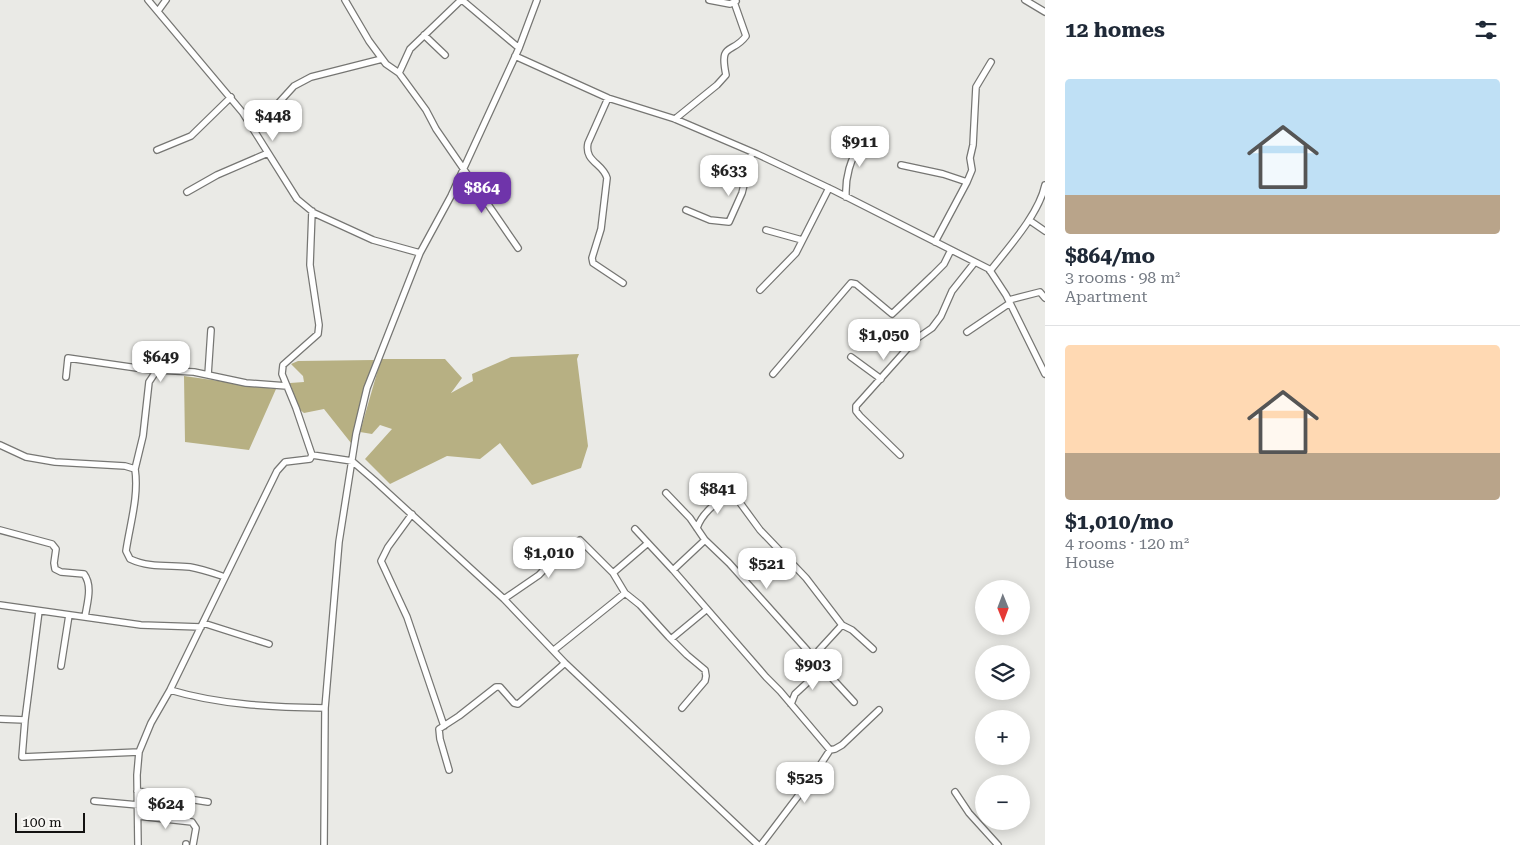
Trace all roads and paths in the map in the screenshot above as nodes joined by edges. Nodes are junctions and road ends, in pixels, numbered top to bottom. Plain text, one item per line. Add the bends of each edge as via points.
1 (148, 0) edge
2 (166, 0) edge
3 (345, 0) edge
4 (461, 0) edge
5 (537, 0) edge
6 (709, 0) edge
7 (1025, 0) edge
8 (736, 1) edge
9 (158, 11) junction
10 (1045, 12) edge
11 (424, 35) junction
12 (519, 48) junction
13 (445, 55) dead end
14 (515, 56) junction
15 (382, 59) junction
16 (991, 62) dead end
17 (399, 73) junction
18 (231, 97) junction
19 (608, 98) junction
20 (245, 115) junction
21 (675, 119) junction
22 (882, 147) dead end
23 (157, 150) dead end
24 (752, 152) junction
25 (268, 153) junction
26 (901, 166) dead end
27 (463, 168) junction
28 (967, 182) junction
29 (1045, 185) edge
30 (828, 188) junction
31 (187, 192) dead end
32 (846, 197) junction
33 (686, 210) dead end
34 (312, 211) junction
35 (1028, 220) junction
36 (766, 230) dead end
37 (1045, 231) edge
38 (802, 240) junction
39 (935, 242) junction
40 (518, 248) dead end
41 (951, 250) junction
42 (420, 254) junction
43 (974, 262) junction
44 (990, 271) junction
45 (623, 283) dead end
46 (760, 290) dead end
47 (1042, 290) edge
48 (1045, 298) edge
49 (1009, 302) junction
50 (211, 330) dead end
51 (967, 332) dead end
52 (851, 357) dead end
53 (157, 370) junction
54 (773, 374) dead end
55 (1045, 374) edge
56 (208, 375) junction
57 (66, 377) dead end
58 (881, 379) junction
59 (287, 386) junction
60 (0, 445) edge
61 (312, 455) junction
62 (900, 455) dead end
63 (352, 461) junction
64 (135, 469) junction
65 (666, 493) dead end
66 (412, 514) junction
67 (697, 528) junction
68 (635, 529) dead end
69 (0, 530) edge
70 (705, 540) junction
71 (648, 543) junction
72 (673, 570) junction
73 (613, 573) junction
74 (225, 577) junction
75 (625, 594) junction
76 (504, 599) junction
77 (0, 605) edge
78 (706, 610) junction
79 (38, 611) junction
80 (69, 615) junction
81 (85, 617) junction
82 (202, 625) junction
83 (842, 625) junction
84 (671, 639) junction
85 (268, 644) dead end
86 (873, 649) dead end
87 (554, 650) junction
88 (814, 659) junction
89 (566, 663) junction
90 (61, 666) dead end
91 (821, 670) junction
92 (170, 690) junction
93 (854, 702) dead end
94 (791, 704) junction
95 (324, 708) junction
96 (682, 708) dead end
97 (879, 710) dead end
98 (0, 719) edge
99 (25, 720) junction
100 (444, 726) junction
101 (830, 750) junction
102 (139, 752) junction
103 (449, 770) dead end
104 (137, 791) junction
105 (955, 792) dead end
106 (94, 801) dead end
107 (208, 802) dead end
108 (138, 805) junction
109 (138, 816) junction
110 (138, 845) edge
111 (193, 845) edge
112 (324, 845) edge
113 (759, 845) edge
114 (998, 845) edge

1 - 9 street
2 - 9 street
3 - 15 street
4 - 11 street
4 - 12 street
5 - 12 street
6 - 8 street via 730,4
7 - 10 street
8 - 21 street via 746,36 727,50 722,60 726,74 717,85
9 - 18 street
11 - 13 street
11 - 17 street via 410,49
12 - 14 street
14 - 19 street
14 - 27 street
15 - 17 street
15 - 20 street via 311,78 294,86 274,108
16 - 28 street via 976,87 970,158 972,170
17 - 27 street
18 - 20 street
18 - 23 street via 191,136
19 - 21 street
19 - 45 street via 586,150 607,178 600,229 592,258
20 - 25 street
21 - 24 street
22 - 32 street via 862,144 859,148 850,165
24 - 30 street
24 - 33 street via 742,193 729,222 710,220
25 - 31 street
25 - 34 street via 297,199
26 - 28 street
27 - 40 street
27 - 42 street
28 - 39 street
29 - 35 street
30 - 32 street
30 - 38 street
32 - 39 street
34 - 42 street via 373,240
34 - 59 street via 310,266 318,334 283,365 282,374
35 - 37 street
35 - 44 street
36 - 38 street
38 - 46 street via 796,253
39 - 41 street
41 - 43 street
41 - 54 street via 933,276 892,314 851,283
42 - 63 street via 367,388
43 - 44 street
43 - 58 street via 952,291 932,328 916,339
44 - 49 street
47 - 48 street
47 - 49 street
49 - 51 street
49 - 55 street
50 - 56 street
52 - 58 street
53 - 56 street
53 - 57 street via 68,358
53 - 64 street via 149,382 143,436
56 - 59 street via 246,383
58 - 62 street via 856,406 856,411
59 - 61 street
60 - 64 street via 26,457
61 - 63 street
61 - 74 street via 310,459 285,462 277,471
63 - 66 street
63 - 95 street via 338,542
64 - 74 street via 136,492 126,551 130,560 150,566 190,567
65 - 67 street
66 - 76 street
66 - 100 street via 381,561 406,617
67 - 70 street
67 - 83 street via 711,507 728,494 738,500
68 - 71 street
69 - 81 street via 52,544 56,549 55,569 84,574 89,586
70 - 72 street
70 - 88 street
71 - 72 street
71 - 73 street
72 - 78 street
73 - 75 street
73 - 76 street via 580,540 539,575
74 - 82 street
75 - 84 street via 640,605
75 - 87 street
76 - 87 street
77 - 79 street
78 - 84 street
78 - 94 street
79 - 80 street
79 - 99 street
80 - 81 street
80 - 90 street
81 - 82 street via 141,624
82 - 85 street
82 - 92 street
83 - 86 street
83 - 88 street
84 - 96 street via 705,670 706,676
87 - 89 street
88 - 91 street
89 - 100 street via 518,704 496,687
89 - 113 street
91 - 93 street
91 - 94 street via 795,694
92 - 95 street via 222,702
92 - 102 street via 151,722
94 - 101 street
95 - 112 street
97 - 101 street via 842,745
98 - 99 street
99 - 102 street via 22,757
100 - 103 street via 438,734
101 - 113 street
102 - 104 street
104 - 107 street
104 - 108 street
105 - 114 street
106 - 108 street
108 - 109 street
109 - 110 street
109 - 111 street via 192,822 196,828

